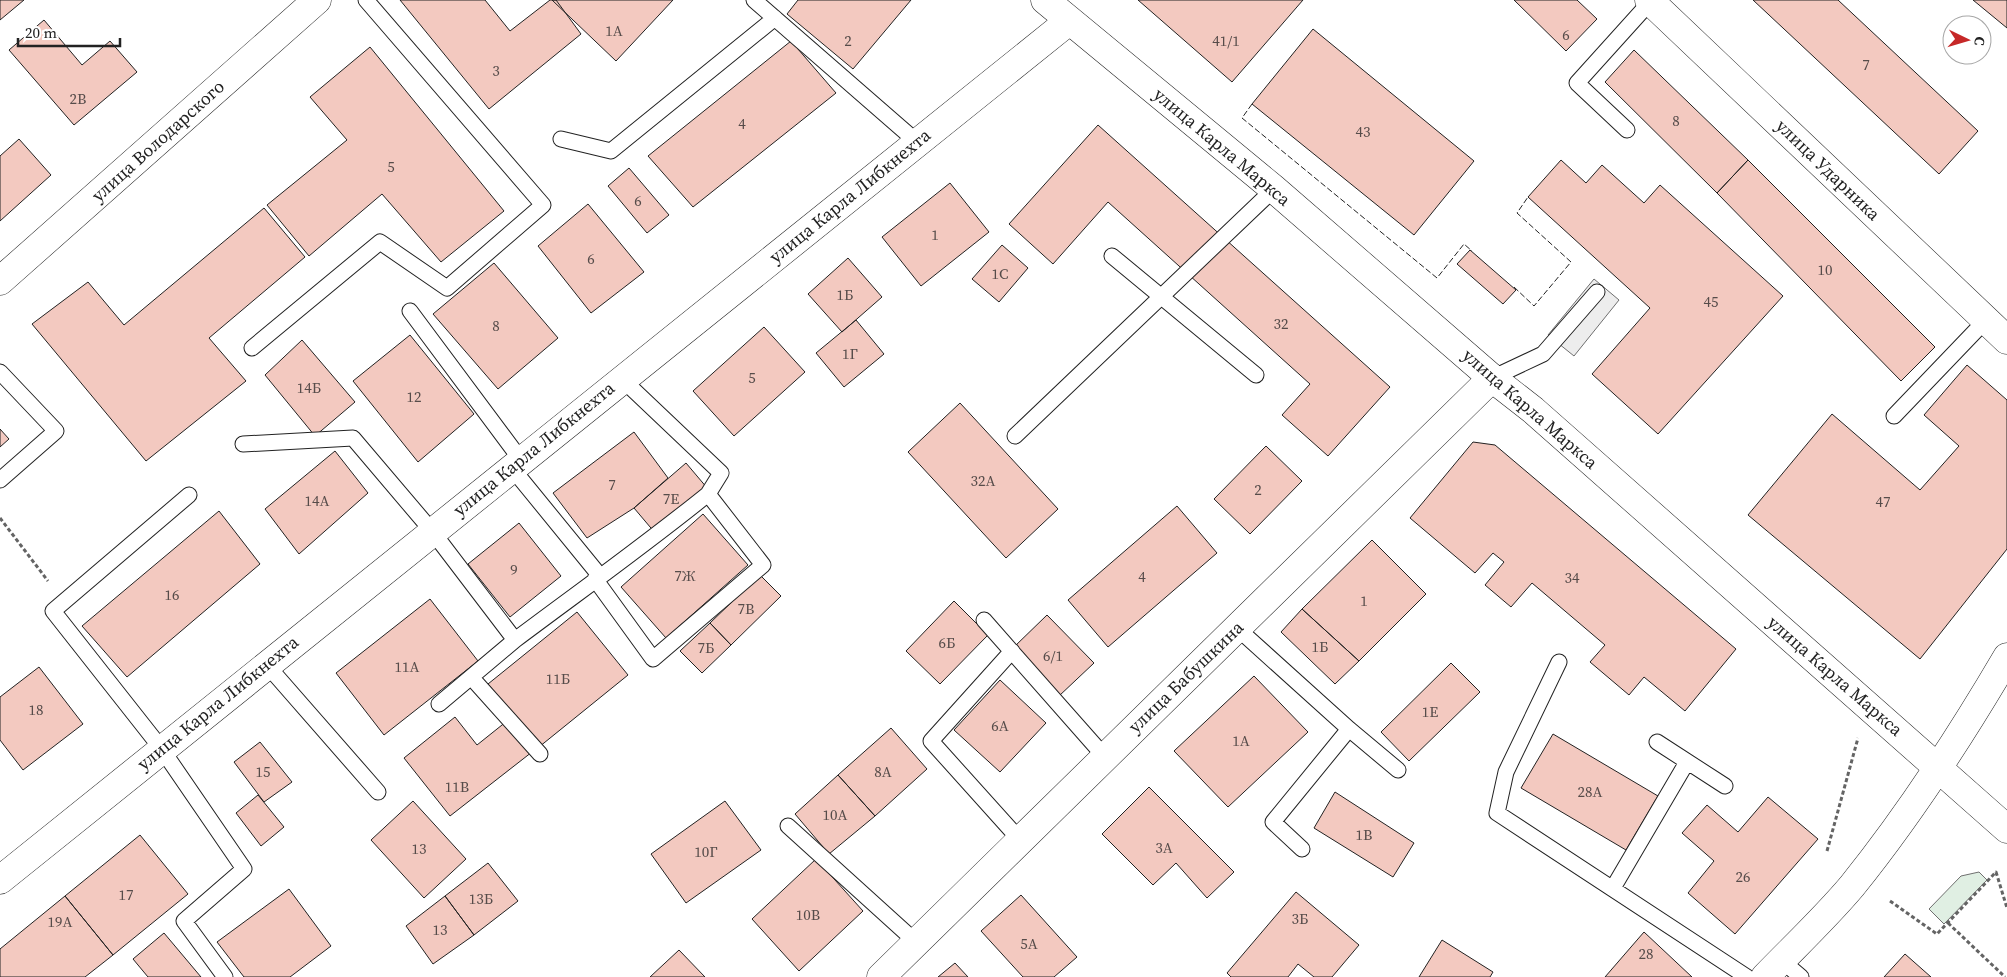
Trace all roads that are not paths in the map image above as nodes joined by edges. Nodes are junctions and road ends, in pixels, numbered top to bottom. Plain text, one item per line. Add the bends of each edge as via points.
1 (317, 0) edge
2 (366, 0) edge
3 (754, 0) edge
4 (1045, 0) edge
5 (1650, 1) edge
6 (775, 18) junction
7 (1069, 21) junction
8 (1627, 130) dead end
9 (561, 139) dead end
10 (917, 142) junction
11 (1274, 189) junction
12 (1112, 256) dead end
13 (0, 281) edge
14 (1597, 292) dead end
15 (410, 310) dead end
16 (1986, 320) junction
17 (2007, 340) edge
18 (252, 348) dead end
19 (0, 372) edge
20 (1256, 375) dead end
21 (1492, 378) junction
22 (622, 379) junction
23 (1894, 416) dead end
24 (1015, 436) dead end
25 (243, 444) dead end
26 (516, 464) junction
27 (0, 480) edge
28 (708, 494) junction
29 (189, 495) dead end
30 (432, 531) junction
31 (598, 578) junction
32 (984, 620) dead end
33 (1237, 628) junction
34 (514, 640) junction
35 (1012, 651) junction
36 (2007, 657) edge
37 (1560, 662) dead end
38 (266, 664) junction
39 (471, 677) junction
40 (439, 704) dead end
41 (1349, 729) junction
42 (1656, 742) dead end
43 (161, 748) junction
44 (540, 754) dead end
45 (1105, 757) junction
46 (1687, 762) junction
47 (1939, 769) junction
48 (1398, 770) dead end
49 (1724, 786) dead end
50 (378, 792) dead end
51 (788, 826) dead end
52 (2007, 829) edge
53 (1020, 840) junction
54 (1302, 849) dead end
55 (0, 880) edge
56 (1613, 888) junction
57 (916, 942) junction
58 (1782, 971) edge
59 (226, 977) edge
60 (880, 977) edge
61 (1747, 977) edge

1 - 13 street, улица Володарского
2 - 18 lane via 543,205 447,288 380,242
3 - 6 lane
4 - 7 street, улица Карла Маркса
5 - 8 lane via 1577,83
5 - 16 street, улица Ударника
6 - 9 lane via 611,151
6 - 10 lane
7 - 10 street, улица Карла Либкнехта
7 - 11 street, улица Карла Маркса
10 - 22 street, улица Карла Либкнехта
11 - 21 street, улица Карла Маркса
11 - 24 lane
12 - 20 lane
14 - 21 lane via 1543,354
15 - 26 lane
16 - 17 street, улица Ударника
16 - 23 lane
19 - 27 lane via 56,431
21 - 33 street, улица Бабушкина
21 - 47 street, улица Карла Маркса via 1533,410
22 - 26 street, улица Карла Либкнехта
22 - 28 lane via 721,473
25 - 30 lane via 353,438
26 - 30 street, улица Карла Либкнехта
26 - 31 lane
28 - 31 lane via 655,538
28 - 31 lane via 763,565 653,659
29 - 43 lane via 53,611
30 - 34 lane
30 - 38 street, улица Карла Либкнехта
31 - 34 lane
32 - 35 lane
33 - 41 lane
33 - 45 street, улица Бабушкина
34 - 39 lane
35 - 45 lane
35 - 53 lane via 931,741
36 - 47 street
37 - 56 lane via 1506,772 1497,814
38 - 43 street, улица Карла Либкнехта
38 - 50 lane
39 - 40 lane
39 - 44 lane
41 - 48 lane
41 - 54 lane via 1273,822
42 - 46 lane
43 - 55 street, улица Карла Либкнехта
43 - 59 lane via 244,869 184,921
45 - 53 street, улица Бабушкина
46 - 49 lane
46 - 56 lane
47 - 52 street, улица Карла Маркса
47 - 58 street via 1851,888
51 - 57 lane
53 - 57 street, улица Бабушкина
56 - 61 lane
57 - 60 street, улица Бабушкина

